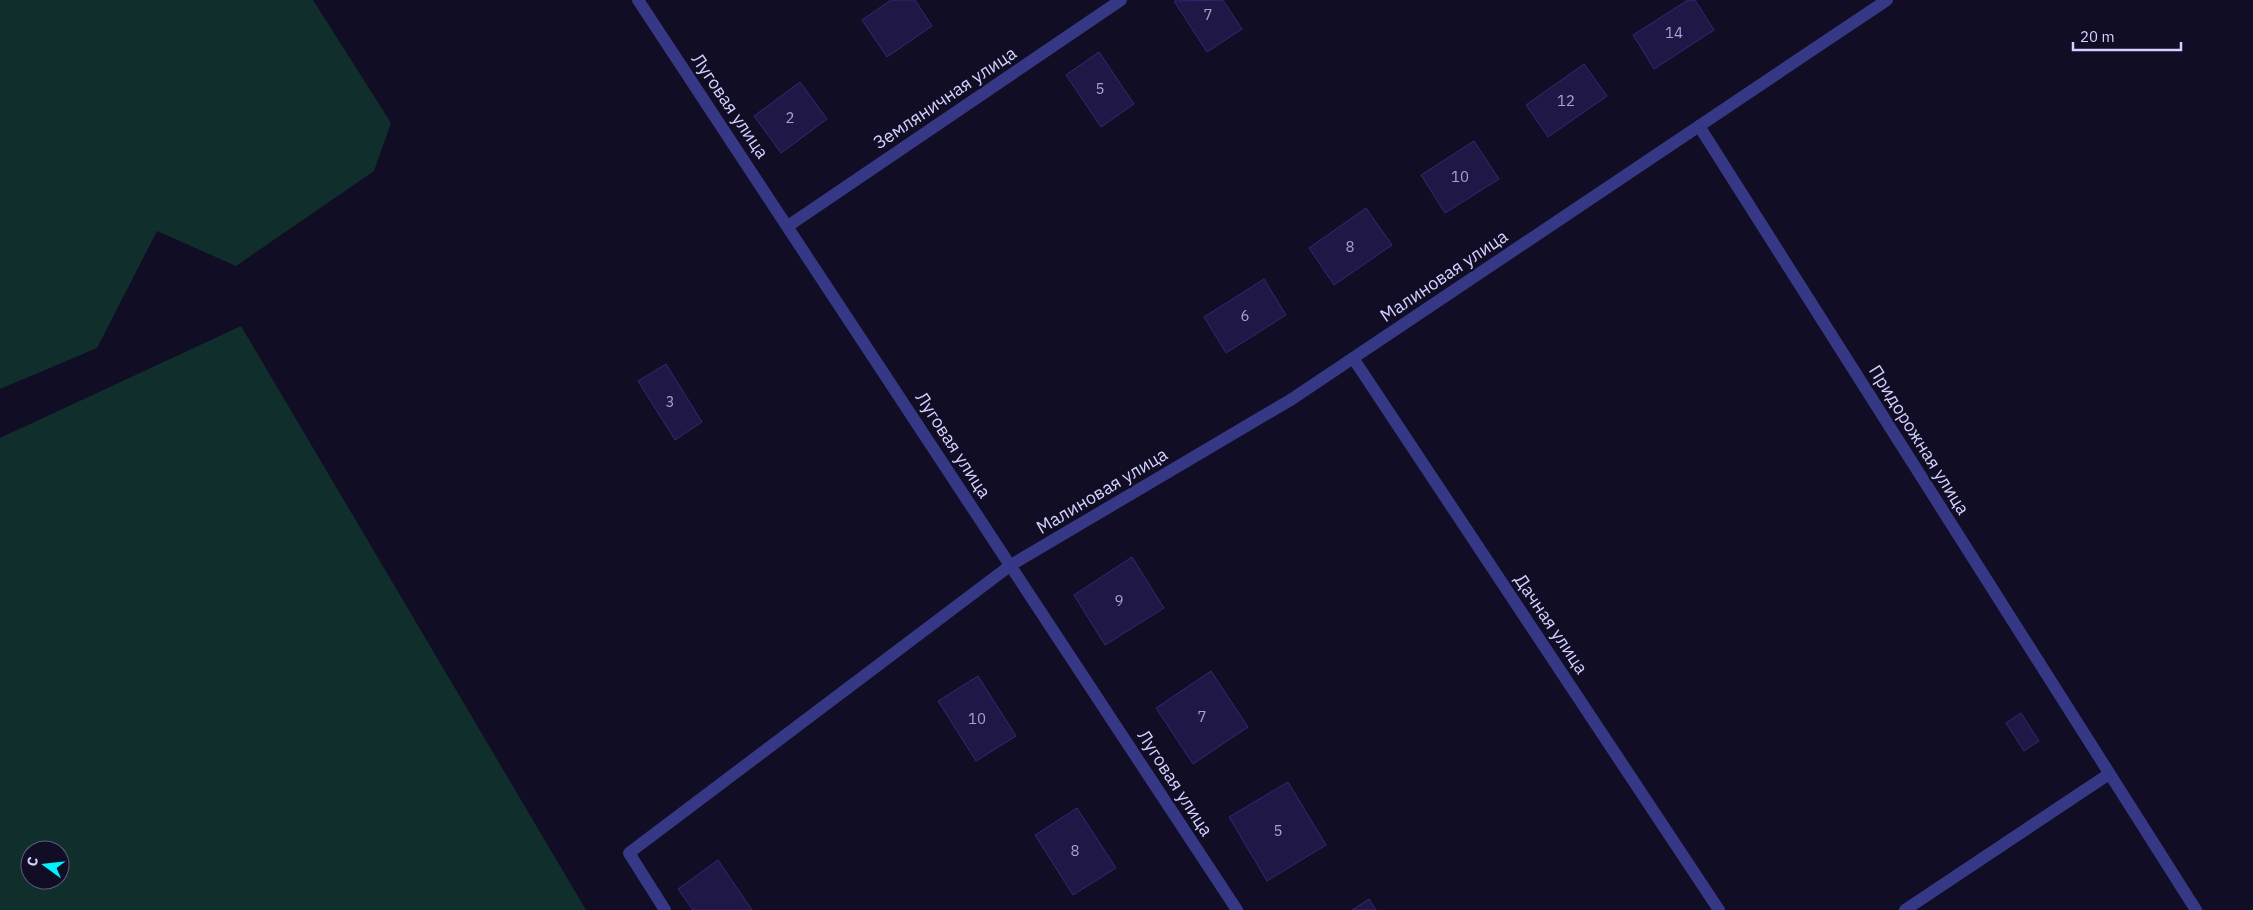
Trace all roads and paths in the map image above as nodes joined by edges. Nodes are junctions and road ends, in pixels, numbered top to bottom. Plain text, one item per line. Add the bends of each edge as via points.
1 (638, 0) edge
2 (1121, 0) edge
3 (1887, 0) edge
4 (1699, 126) junction
5 (788, 226) junction
6 (1353, 358) junction
7 (1011, 565) junction
8 (2109, 774) junction
9 (665, 910) edge
10 (1237, 910) edge
11 (1719, 910) edge
12 (1905, 910) edge
13 (2196, 910) edge

1 - 5 lane, Луговая улица
2 - 5 lane, Земляничная улица
3 - 4 lane, Малиновая улица
4 - 6 lane, Малиновая улица
4 - 8 lane, Придорожная улица
5 - 7 lane, Луговая улица
6 - 7 lane, Малиновая улица via 1292,399
6 - 11 lane, Дачная улица
7 - 9 lane, Малиновая улица via 629,853
7 - 10 lane, Луговая улица
8 - 12 lane
8 - 13 lane, Придорожная улица

